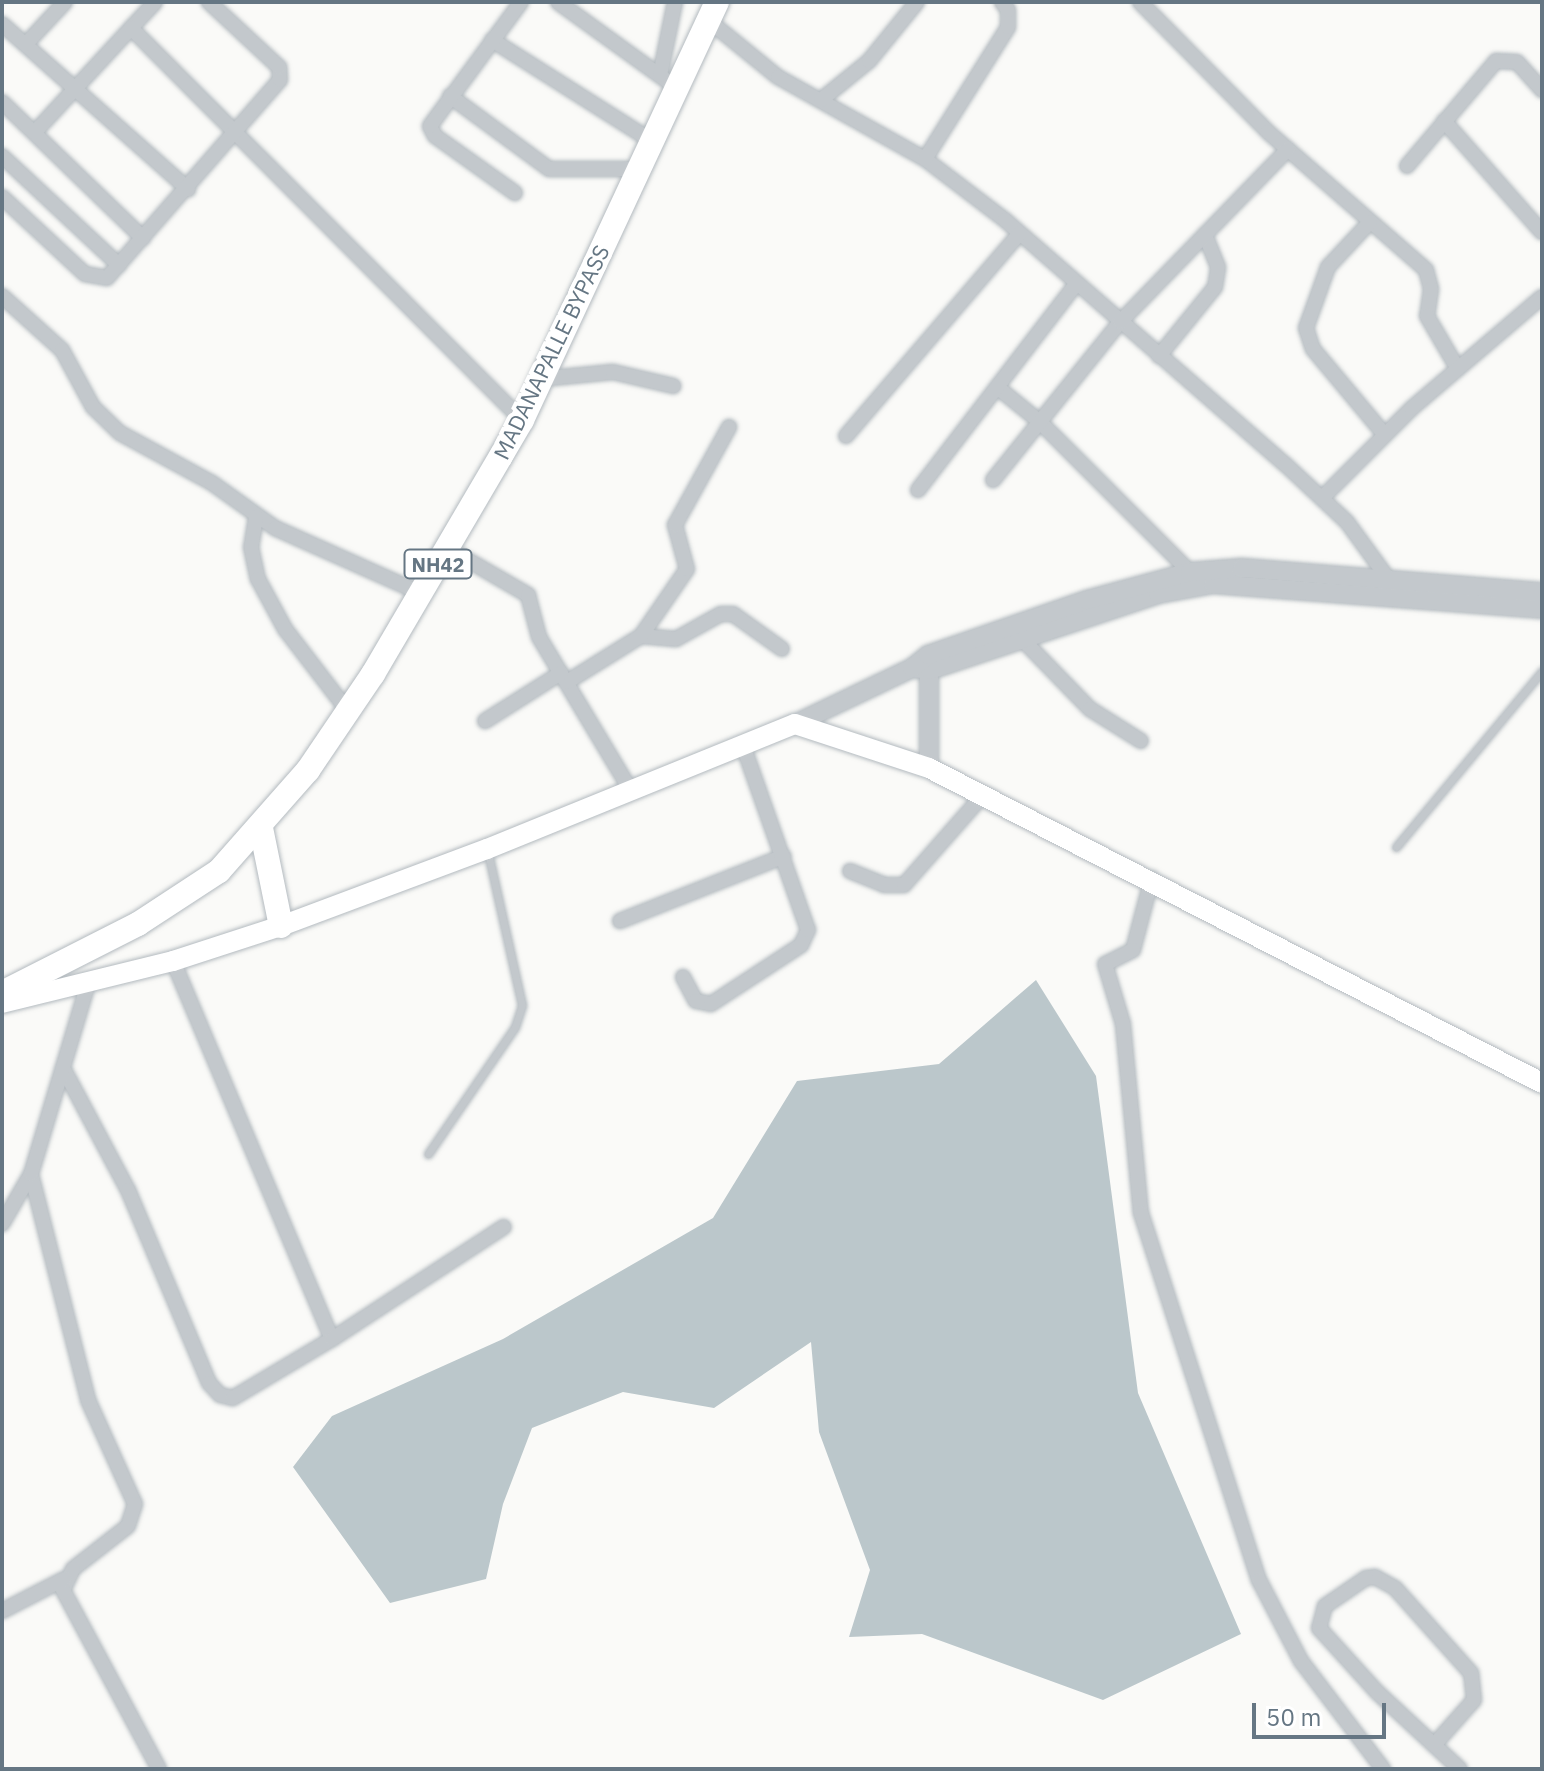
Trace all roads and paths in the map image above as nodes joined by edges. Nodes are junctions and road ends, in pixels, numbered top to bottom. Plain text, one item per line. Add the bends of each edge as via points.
1 (65, 2) edge
2 (155, 2) edge
3 (209, 2) edge
4 (521, 2) edge
5 (558, 2) edge
6 (675, 2) edge
7 (917, 2) edge
8 (1002, 2) edge
9 (1140, 2) edge
10 (713, 11) edge
11 (2, 24) edge
12 (131, 28) junction
13 (492, 40) junction
14 (26, 44) junction
15 (668, 81) junction
16 (78, 89) junction
17 (1542, 90) edge
18 (450, 96) junction
19 (821, 100) junction
20 (2, 102) edge
21 (1444, 121) junction
22 (35, 132) junction
23 (235, 132) junction
24 (652, 141) junction
25 (1288, 149) junction
26 (2, 156) edge
27 (925, 159) junction
28 (1407, 166) dead end
29 (639, 169) junction
30 (188, 189) junction
31 (515, 193) dead end
32 (2, 197) edge
33 (1370, 222) junction
34 (1542, 232) edge
35 (1020, 233) junction
36 (1205, 234) junction
37 (143, 238) junction
38 (119, 265) junction
39 (1077, 283) junction
40 (2, 296) edge
41 (1542, 297) edge
42 (1120, 322) junction
43 (1159, 356) junction
44 (1458, 369) junction
45 (541, 379) junction
46 (673, 386) dead end
47 (997, 387) junction
48 (522, 420) junction
49 (1040, 422) junction
50 (729, 427) dead end
51 (1385, 435) junction
52 (846, 436) dead end
53 (993, 480) dead end
54 (918, 490) dead end
55 (1322, 498) junction
56 (256, 517) junction
57 (447, 548) junction
58 (1190, 572) junction
59 (1388, 579) junction
60 (1542, 592) edge
61 (420, 593) junction
62 (1402, 596) junction
63 (1542, 609) edge
64 (641, 636) junction
65 (1022, 639) junction
66 (782, 649) dead end
67 (923, 664) junction
68 (1542, 671) edge
69 (564, 678) junction
70 (348, 711) junction
71 (485, 721) dead end
72 (795, 724) junction
73 (1141, 741) dead end
74 (743, 745) junction
75 (929, 768) junction
76 (631, 791) junction
77 (983, 795) junction
78 (261, 828) junction
79 (1396, 847) dead end
80 (487, 849) junction
81 (784, 856) junction
82 (850, 871) dead end
83 (1152, 878) junction
84 (620, 921) dead end
85 (281, 926) junction
86 (173, 961) junction
87 (683, 977) dead end
88 (89, 981) junction
89 (2, 993) edge
90 (2, 1003) edge
91 (63, 1068) junction
92 (1542, 1083) edge
93 (428, 1154) dead end
94 (31, 1174) junction
95 (2, 1224) edge
96 (504, 1227) dead end
97 (332, 1339) junction
98 (64, 1579) junction
99 (2, 1611) edge
100 (1434, 1745) junction
101 (159, 1769) edge
102 (1383, 1769) edge
103 (1460, 1769) edge

1 - 14 street
2 - 12 street
3 - 23 street via 281,73 276,86
4 - 13 street
5 - 15 street
6 - 15 street
7 - 19 street via 869,61
8 - 27 street via 1010,17 1008,27
9 - 25 street
10 - 15 highway, MADANAPALLE BYPASS / NH42
10 - 19 street via 778,77
11 - 14 street
12 - 16 street
12 - 23 street
13 - 18 street
13 - 24 street
14 - 16 street
15 - 24 highway, MADANAPALLE BYPASS / NH42
16 - 22 street
16 - 30 street
17 - 21 street via 1517,62 1502,58
18 - 29 street via 549,169
18 - 31 street via 431,121 431,131
19 - 27 street
20 - 22 street
21 - 28 street
21 - 34 street
22 - 37 street
23 - 30 street
23 - 48 street
24 - 29 highway, MADANAPALLE BYPASS / NH42
25 - 33 street
25 - 36 street
26 - 38 street
27 - 35 street
29 - 45 highway, MADANAPALLE BYPASS / NH42
30 - 37 street
32 - 38 street via 92,279 107,278
33 - 44 street via 1426,270 1431,289 1427,316
33 - 51 street via 1328,267 1306,328 1313,349
35 - 39 street
35 - 52 street
36 - 42 street
36 - 43 street via 1218,267 1215,287
37 - 38 street
39 - 42 street
39 - 47 street
40 - 56 street via 62,350 82,392 108,423 212,483
41 - 44 street
42 - 43 street
42 - 49 street
43 - 55 street
44 - 51 street
45 - 46 street via 613,372
45 - 48 highway, MADANAPALLE BYPASS / NH42
47 - 49 street
47 - 54 street
48 - 57 highway, MADANAPALLE BYPASS / NH42
49 - 53 street
49 - 58 street
50 - 64 street via 675,525 687,569
51 - 55 street
55 - 59 street
56 - 61 street
56 - 70 street via 251,547 258,579 285,629
57 - 61 highway, MADANAPALLE BYPASS / NH42
57 - 69 street via 528,595 539,637
58 - 59 street via 1242,568
58 - 67 street via 1087,600
59 - 60 street
59 - 62 street
61 - 70 highway, MADANAPALLE BYPASS / NH42
62 - 63 street
62 - 65 street via 1213,584 1158,594
64 - 66 street via 676,639 721,614 733,614
64 - 69 street
65 - 67 street
65 - 73 street via 1090,709
67 - 72 street
67 - 75 street
68 - 79 lane
69 - 71 street
69 - 76 street
70 - 78 highway, MADANAPALLE BYPASS / NH42
72 - 74 main road
72 - 75 main road
74 - 76 main road
74 - 81 street
75 - 77 main road
76 - 80 main road
77 - 82 street via 904,885 884,885
77 - 83 main road
78 - 85 highway
78 - 89 highway, MADANAPALLE BYPASS / NH42 via 219,871 138,924
80 - 85 main road
80 - 93 lane via 522,1005 515,1027
81 - 84 street
81 - 87 street via 808,920 801,945 711,1004 696,1001
83 - 92 main road
83 - 102 street via 1133,950 1105,964 1123,1024 1141,1213 1259,1580 1301,1661
85 - 86 main road
86 - 88 main road
86 - 97 street
88 - 90 main road
88 - 91 street
91 - 94 street
91 - 97 street via 128,1190 214,1391 233,1398
94 - 95 street
94 - 98 street via 88,1400 135,1504 119,1536
96 - 97 street
98 - 99 street
98 - 101 street via 65,1599 131,1709
100 - 100 street via 1474,1700 1471,1673 1395,1588 1366,1578 1325,1606 1317,1625
100 - 103 street

